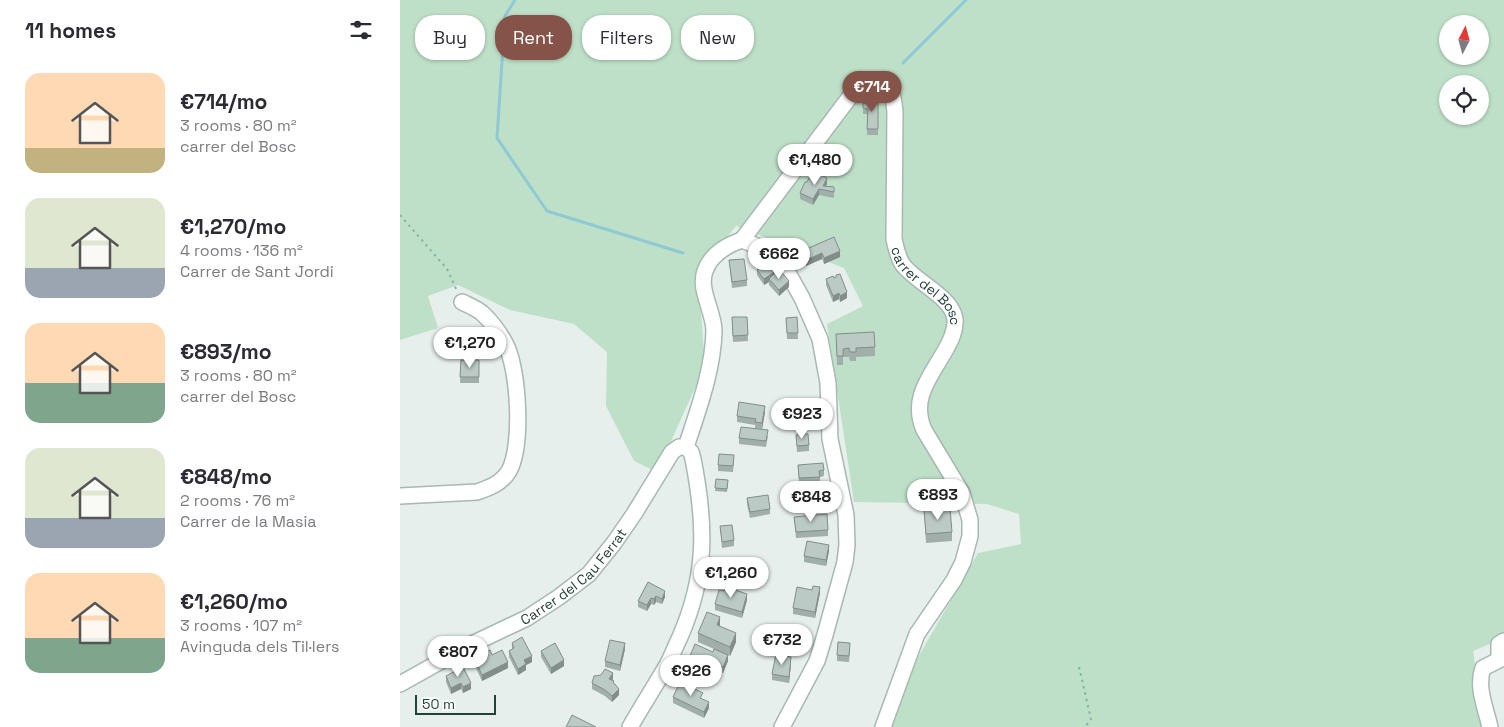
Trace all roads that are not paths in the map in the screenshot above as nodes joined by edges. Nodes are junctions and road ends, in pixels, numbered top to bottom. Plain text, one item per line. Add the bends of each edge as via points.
1 (742, 240) junction
2 (462, 302) road end
3 (686, 448) junction
4 (400, 496) edge
5 (1504, 640) edge
6 (1501, 660) edge
7 (400, 684) edge
8 (630, 727) edge
9 (782, 727) edge
10 (883, 727) edge
11 (1490, 727) edge

1 - 3 street via 719,252 709,261 704,273 714,330 701,399
1 - 9 street via 772,256 788,273 820,339 828,383 830,439 846,515 845,562 825,635 817,661
1 - 10 street, carrer del Bosc via 852,94 868,85 885,88 893,96 895,111 894,239 897,252 914,277 945,300 954,319 949,343 920,396 919,418 962,493 970,536 964,562 917,634
2 - 4 street via 481,312 509,352 517,396 513,461 508,473 489,488 477,492
3 - 7 street, Carrer del Cau Ferrat via 679,447 672,452 634,514 589,574 526,618
3 - 8 street via 691,452 701,508 702,547 698,581 691,611 668,664
5 - 6 street via 1499,644
6 - 11 street via 1483,668 1480,676

